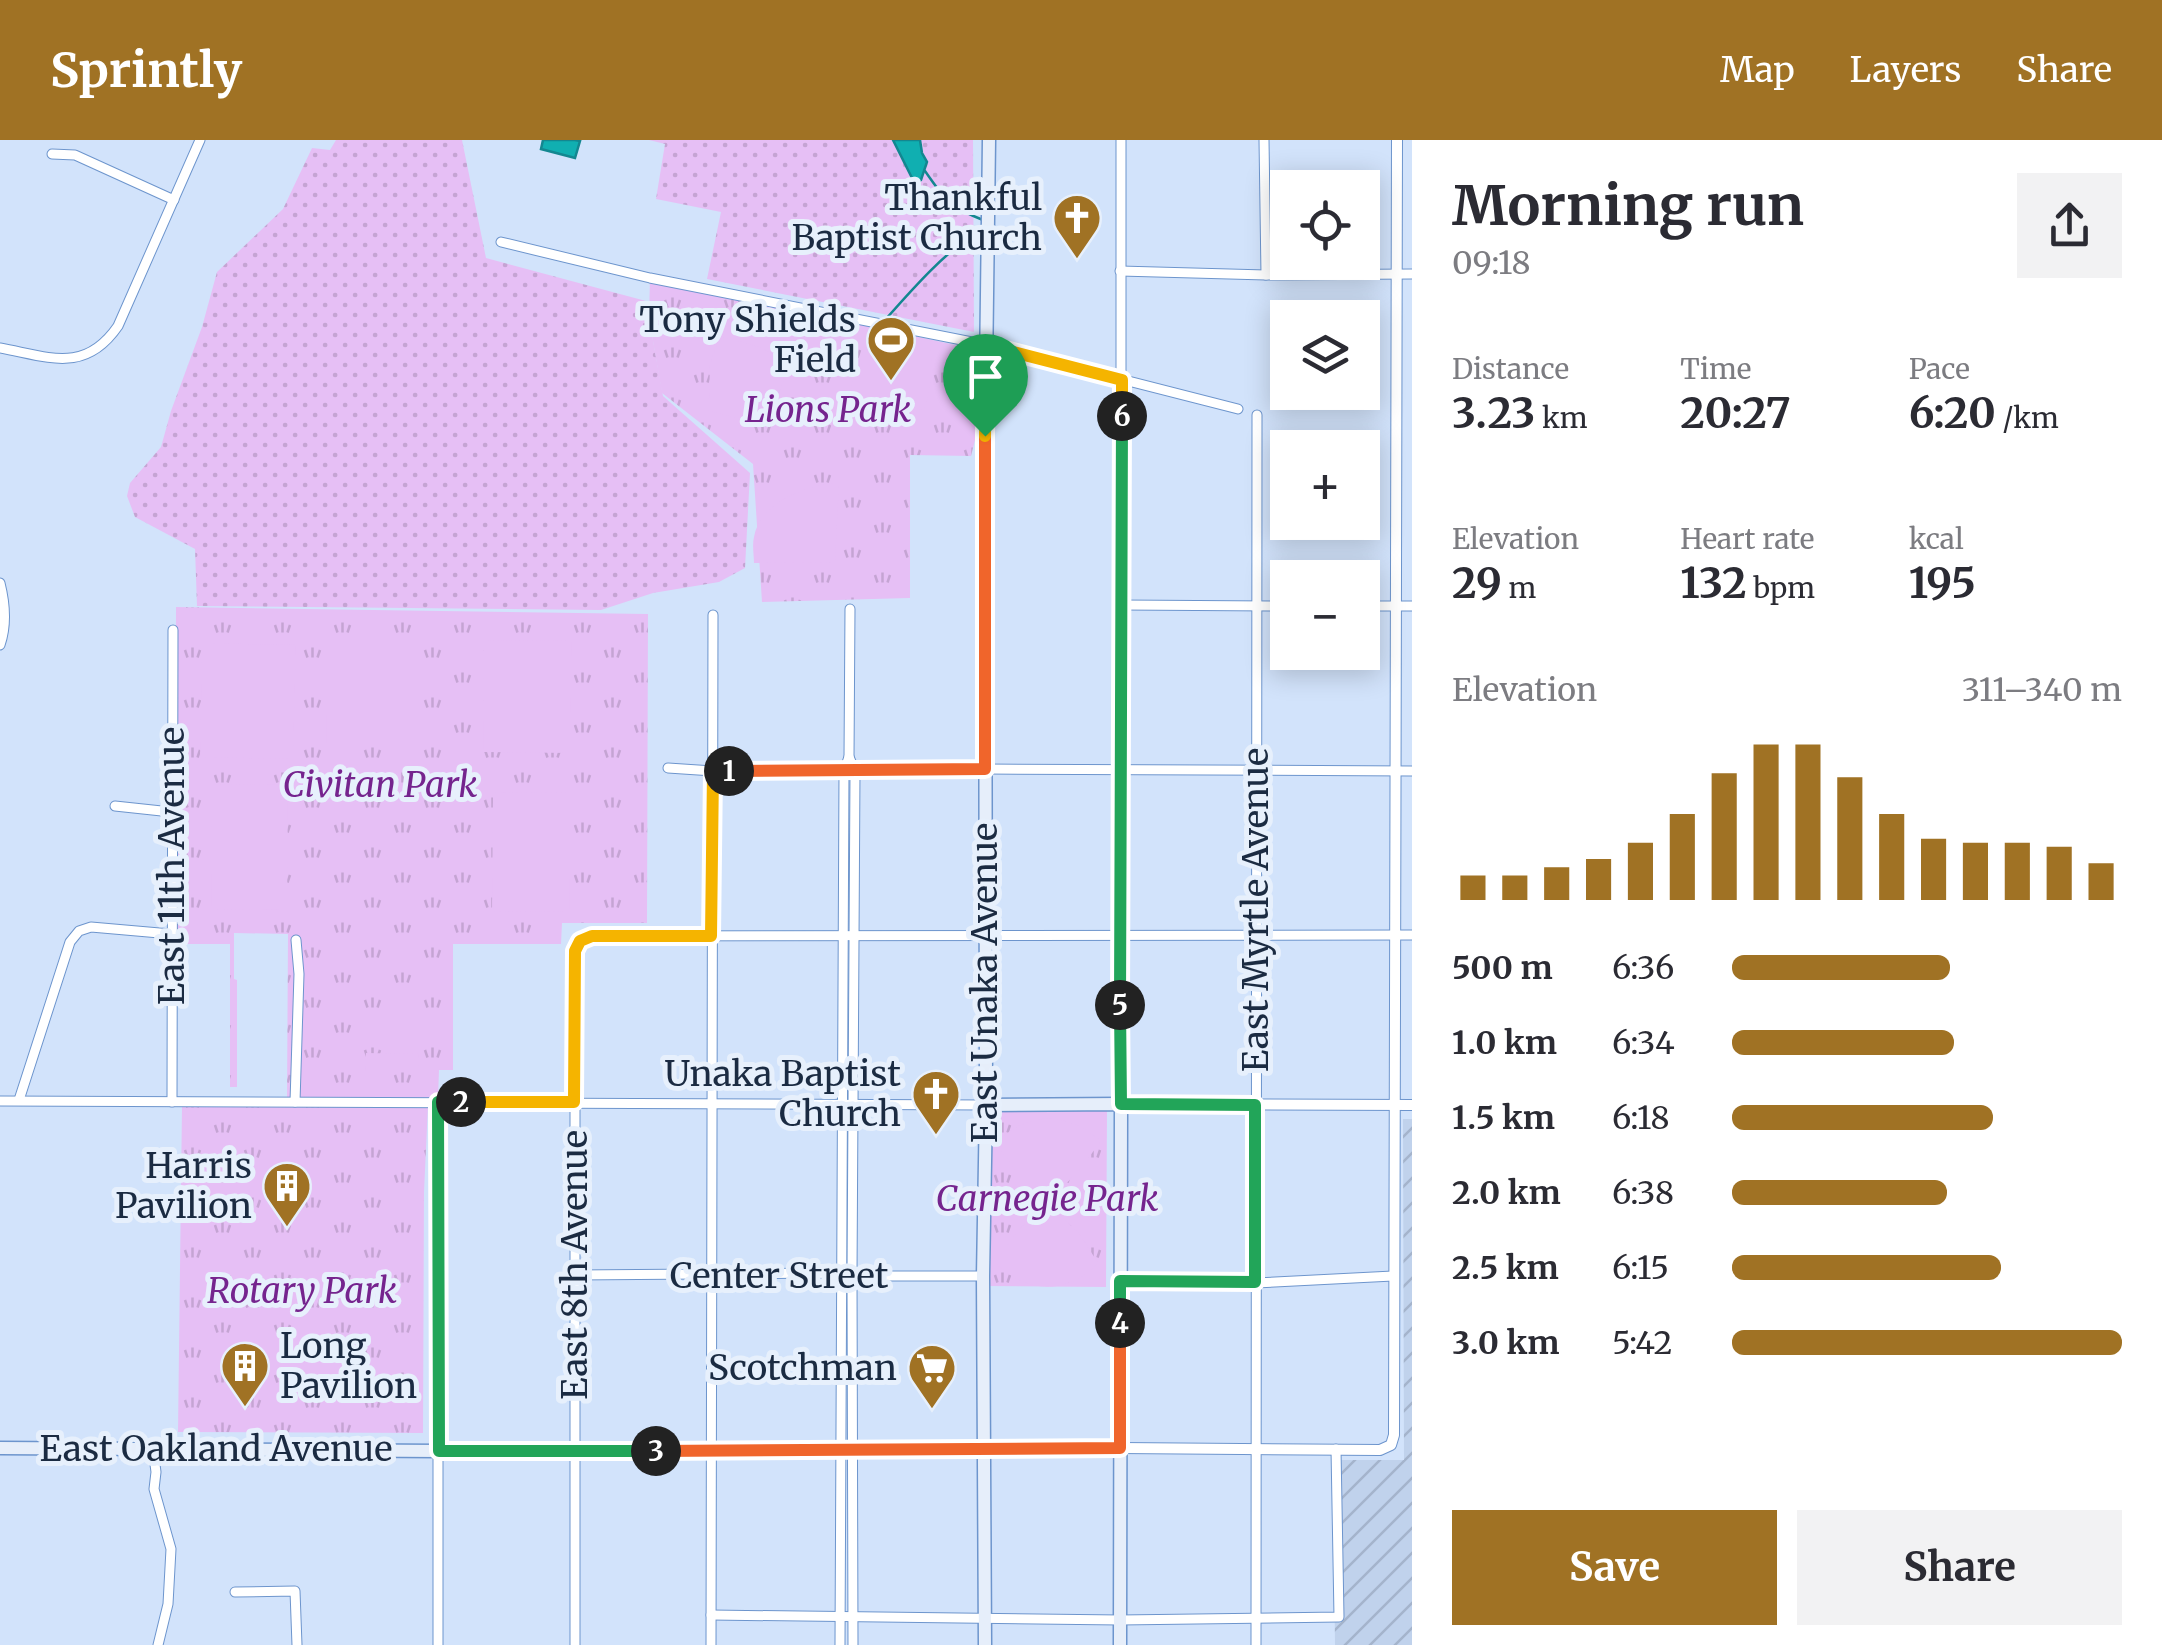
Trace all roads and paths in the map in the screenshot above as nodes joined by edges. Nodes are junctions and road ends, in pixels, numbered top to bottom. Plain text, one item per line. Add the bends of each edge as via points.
1 (200, 140) edge
2 (989, 140) edge
3 (1121, 140) edge
4 (1264, 140) edge
5 (1397, 140) edge
6 (52, 154) dead end
7 (174, 200) junction
8 (500, 242) dead end
9 (1120, 271) junction
10 (1398, 274) junction
11 (1412, 274) edge
12 (1266, 275) junction
13 (986, 345) junction
14 (0, 348) edge
15 (1122, 380) junction
16 (1238, 409) dead end
17 (1257, 415) dead end
18 (0, 583) edge
19 (1121, 605) junction
20 (1256, 606) junction
21 (1270, 606) edge
22 (1380, 606) edge
23 (1397, 606) junction
24 (1412, 606) edge
25 (850, 609) dead end
26 (713, 615) dead end
27 (173, 630) dead end
28 (0, 644) edge
29 (668, 768) dead end
30 (985, 769) junction
31 (713, 771) junction
32 (849, 771) junction
33 (1121, 771) junction
34 (1258, 771) junction
35 (1396, 771) junction
36 (1412, 771) edge
37 (115, 806) dead end
38 (172, 812) junction
39 (171, 934) junction
40 (1395, 935) junction
41 (711, 936) junction
42 (849, 936) junction
43 (986, 936) junction
44 (1120, 936) junction
45 (1412, 936) edge
46 (1258, 937) junction
47 (296, 940) dead end
48 (19, 1100) junction
49 (0, 1101) edge
50 (172, 1102) junction
51 (295, 1102) junction
52 (438, 1102) junction
53 (574, 1102) junction
54 (712, 1103) junction
55 (848, 1104) junction
56 (1121, 1104) junction
57 (986, 1105) junction
58 (1255, 1105) junction
59 (1394, 1105) junction
60 (1412, 1105) edge
61 (575, 1275) junction
62 (712, 1275) junction
63 (847, 1275) junction
64 (983, 1276) junction
65 (1393, 1276) junction
66 (1120, 1281) junction
67 (1255, 1282) junction
68 (0, 1448) edge
69 (153, 1448) junction
70 (848, 1448) junction
71 (1120, 1448) junction
72 (984, 1449) junction
73 (1336, 1449) junction
74 (576, 1450) junction
75 (1256, 1450) junction
76 (439, 1451) junction
77 (712, 1451) junction
78 (235, 1592) dead end
79 (711, 1615) junction
80 (854, 1617) junction
81 (840, 1618) junction
82 (986, 1618) junction
83 (1256, 1618) junction
84 (1120, 1620) junction
85 (158, 1645) edge
86 (297, 1645) edge
87 (438, 1645) edge
88 (575, 1645) edge
89 (711, 1645) edge
90 (840, 1645) edge
91 (854, 1645) edge
92 (986, 1645) edge
93 (1120, 1645) edge
94 (1256, 1645) edge

1 - 7 street
2 - 13 main road, East Unaka Avenue
3 - 9 street
4 - 12 street
5 - 10 street
6 - 7 street via 76,155
7 - 14 street via 118,326 98,350 61,359
8 - 13 street
9 - 12 street
9 - 15 street
10 - 11 street
10 - 12 street
10 - 23 street
13 - 15 street
13 - 30 main road, East Unaka Avenue
15 - 16 street
15 - 19 street
17 - 20 street, East Myrtle Avenue
18 - 28 street
19 - 20 street
19 - 33 street
20 - 21 street
20 - 34 street, East Myrtle Avenue
22 - 23 street
23 - 24 street
23 - 35 street
25 - 32 street
26 - 31 street
27 - 38 street, East 11th Avenue
29 - 31 street
30 - 32 street
30 - 33 street
30 - 43 main road, East Unaka Avenue
31 - 32 street
31 - 41 street
32 - 42 street
33 - 34 street
33 - 44 street
34 - 35 street
34 - 46 street, East Myrtle Avenue
35 - 36 street
35 - 40 street
37 - 38 street
38 - 39 street, East 11th Avenue
39 - 48 street via 79,931
39 - 50 street, East 11th Avenue
40 - 45 street
40 - 46 street
40 - 59 street
41 - 42 street
41 - 53 street, East 8th Avenue via 592,936 577,945
41 - 54 street
42 - 43 street
42 - 55 street
43 - 44 street
43 - 57 main road, East Unaka Avenue
44 - 46 street
44 - 56 street
46 - 58 street, East Myrtle Avenue
47 - 51 street
48 - 49 street
48 - 50 street
50 - 51 street
51 - 52 street
52 - 53 street
52 - 76 street
53 - 54 street
53 - 61 street, East 8th Avenue
54 - 55 street
54 - 62 street
55 - 57 street
55 - 63 street
56 - 57 main road
56 - 58 street
56 - 66 main road
57 - 64 main road, East Unaka Avenue
58 - 59 street
58 - 67 street, East Myrtle Avenue
59 - 60 street
59 - 65 street
61 - 62 street, Center Street
61 - 74 street, East 8th Avenue
62 - 63 street, Center Street
62 - 77 street
63 - 64 street, Center Street
63 - 70 street
64 - 72 main road, East Unaka Avenue
65 - 67 street
65 - 73 street, East Oakland Avenue via 1391,1445
66 - 67 street
66 - 71 main road
67 - 75 street, East Myrtle Avenue
68 - 69 main road, East Oakland Avenue
69 - 76 main road, East Oakland Avenue
69 - 85 street via 154,1490 170,1549
70 - 72 main road, East Oakland Avenue
70 - 77 main road, East Oakland Avenue
70 - 80 street
70 - 81 street
71 - 72 main road, East Oakland Avenue
71 - 75 street, East Oakland Avenue
71 - 84 main road
72 - 82 main road, East Unaka Avenue
73 - 75 street, East Oakland Avenue
73 - 83 street via 1339,1617
74 - 76 main road, East Oakland Avenue
74 - 77 main road, East Oakland Avenue
74 - 88 street, East 8th Avenue
75 - 83 street, East Myrtle Avenue
76 - 87 street
77 - 79 street
78 - 86 street via 295,1591
79 - 81 street
79 - 89 street
80 - 81 street
80 - 82 street
80 - 91 street
81 - 90 street
82 - 84 street
82 - 92 main road, East Unaka Avenue
83 - 84 street
83 - 94 street, East Myrtle Avenue
84 - 93 main road

